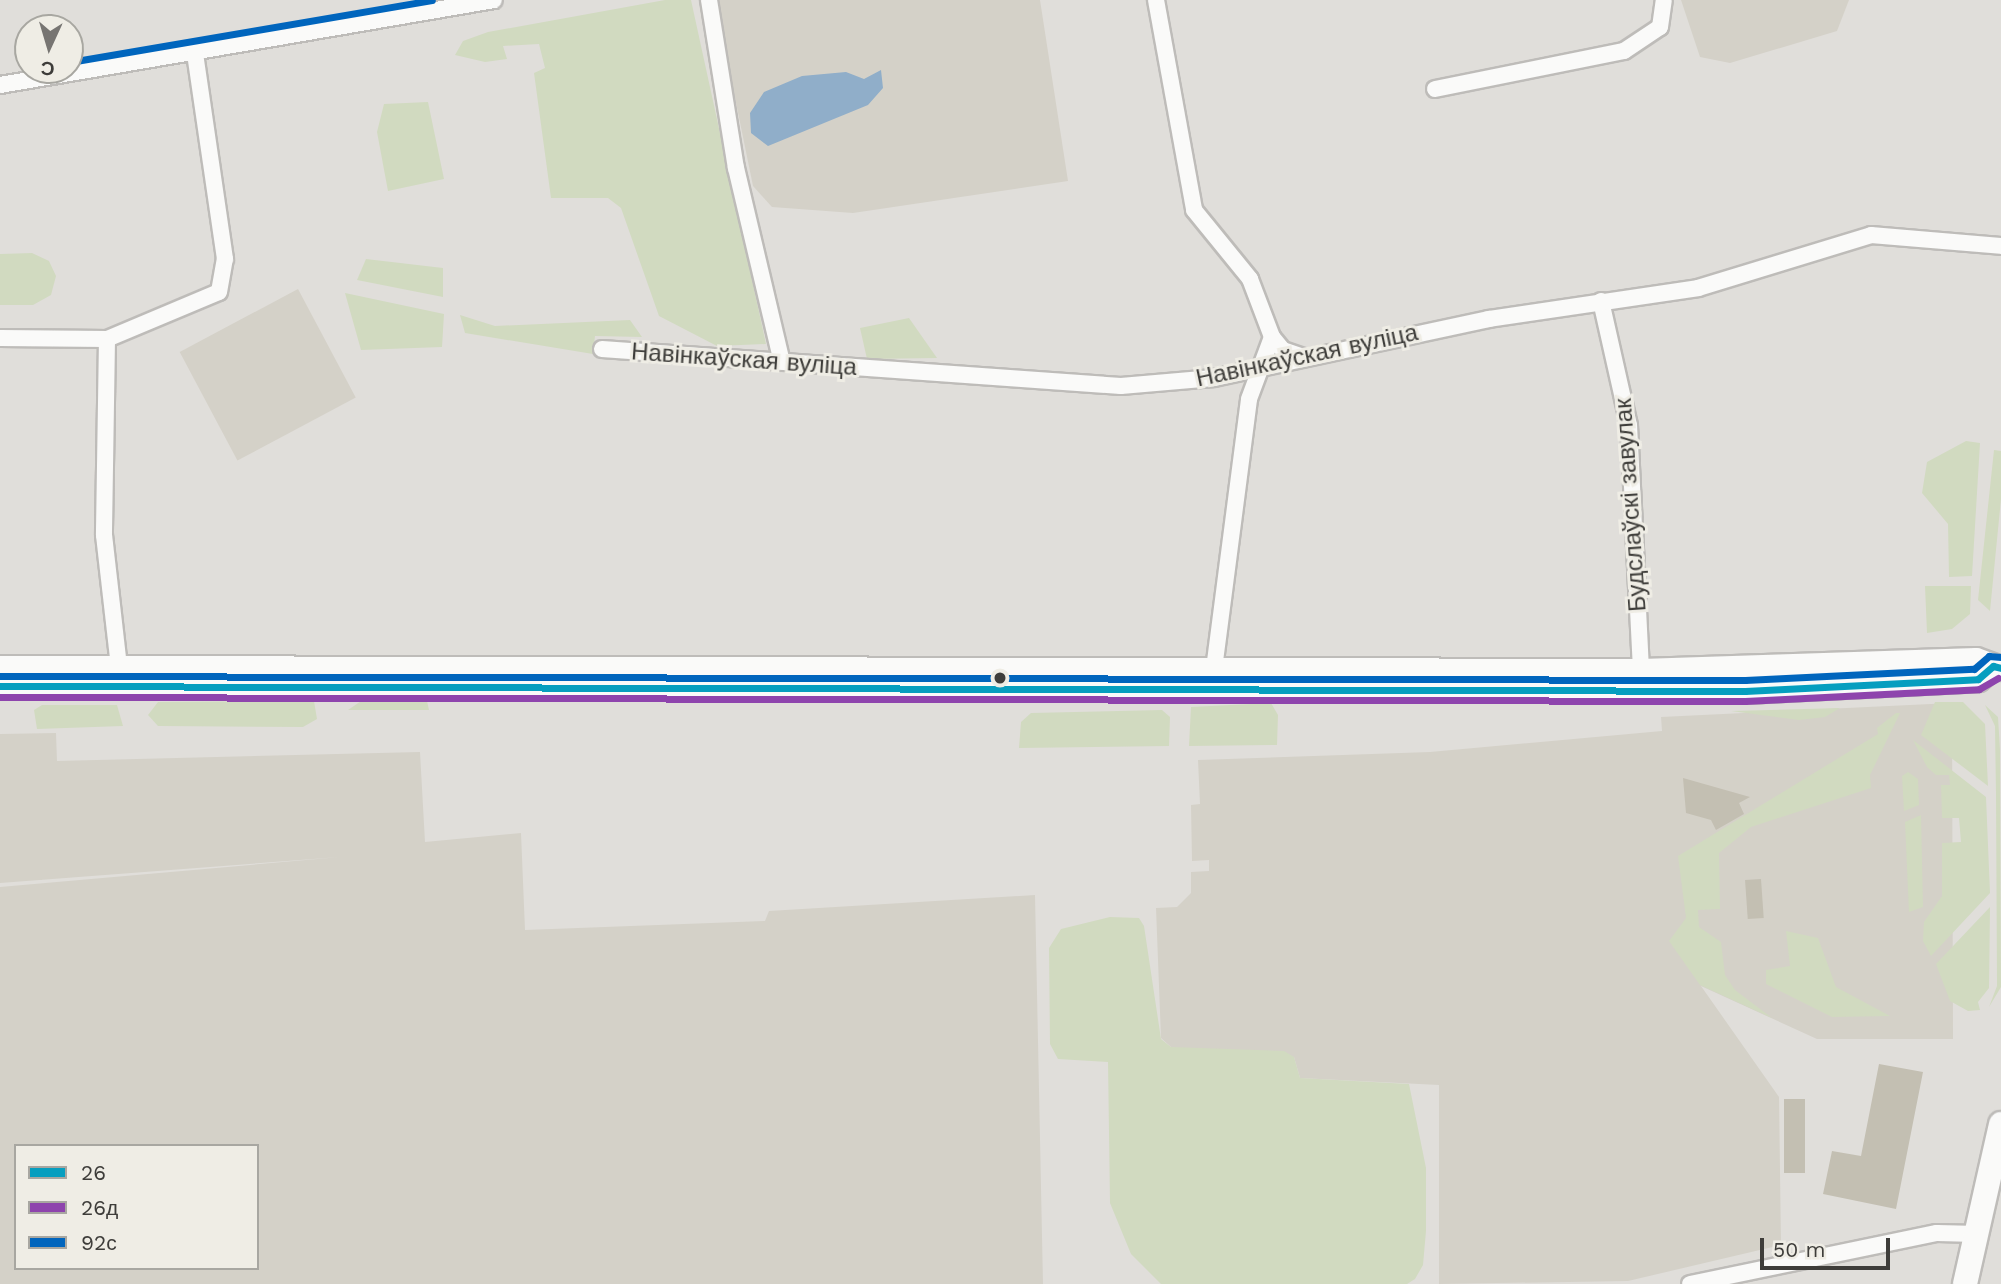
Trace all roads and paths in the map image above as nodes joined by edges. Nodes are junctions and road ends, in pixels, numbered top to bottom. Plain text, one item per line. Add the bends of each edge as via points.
1 (495, 0) edge
2 (709, 0) edge
3 (1156, 0) edge
4 (1664, 0) edge
5 (195, 54) junction
6 (0, 85) edge
7 (1435, 89) dead end
8 (2001, 246) edge
9 (1601, 301) junction
10 (1272, 337) junction
11 (0, 338) edge
12 (107, 339) junction
13 (601, 349) dead end
14 (1303, 357) junction
15 (782, 362) junction
16 (1259, 369) junction
17 (1214, 378) junction
18 (1249, 399) junction
19 (119, 666) junction
20 (0, 667) edge
21 (1997, 667) edge
22 (1214, 670) junction
23 (1641, 670) junction
24 (0, 686) edge
25 (2001, 1124) edge
26 (1978, 1234) junction
27 (1690, 1284) edge
28 (1965, 1284) edge

1 - 5 street
2 - 15 street via 738,178
3 - 10 street via 1194,210 1250,279
4 - 7 street via 1660,27 1624,51
5 - 6 street
5 - 12 street via 225,278 219,292
8 - 9 street, Навінкаўская вуліца via 1871,235 1749,276
9 - 14 street, Навінкаўская вуліца
9 - 23 street, Будслаўскі завулак via 1629,425
10 - 14 street via 1283,350
10 - 16 street
11 - 12 street
12 - 19 street via 104,535
13 - 15 street, Навінкаўская вуліца
14 - 16 street, Навінкаўская вуліца
15 - 17 street, Навінкаўская вуліца via 1121,386
16 - 17 street, Навінкаўская вуліца
16 - 18 street
17 - 18 street via 1239,385
18 - 22 street
19 - 20 main road
19 - 22 main road
21 - 23 main road via 1976,659
21 - 24 main road via 1978,680 1745,691
22 - 23 main road
25 - 26 main road
26 - 27 street via 1937,1233
26 - 28 main road

